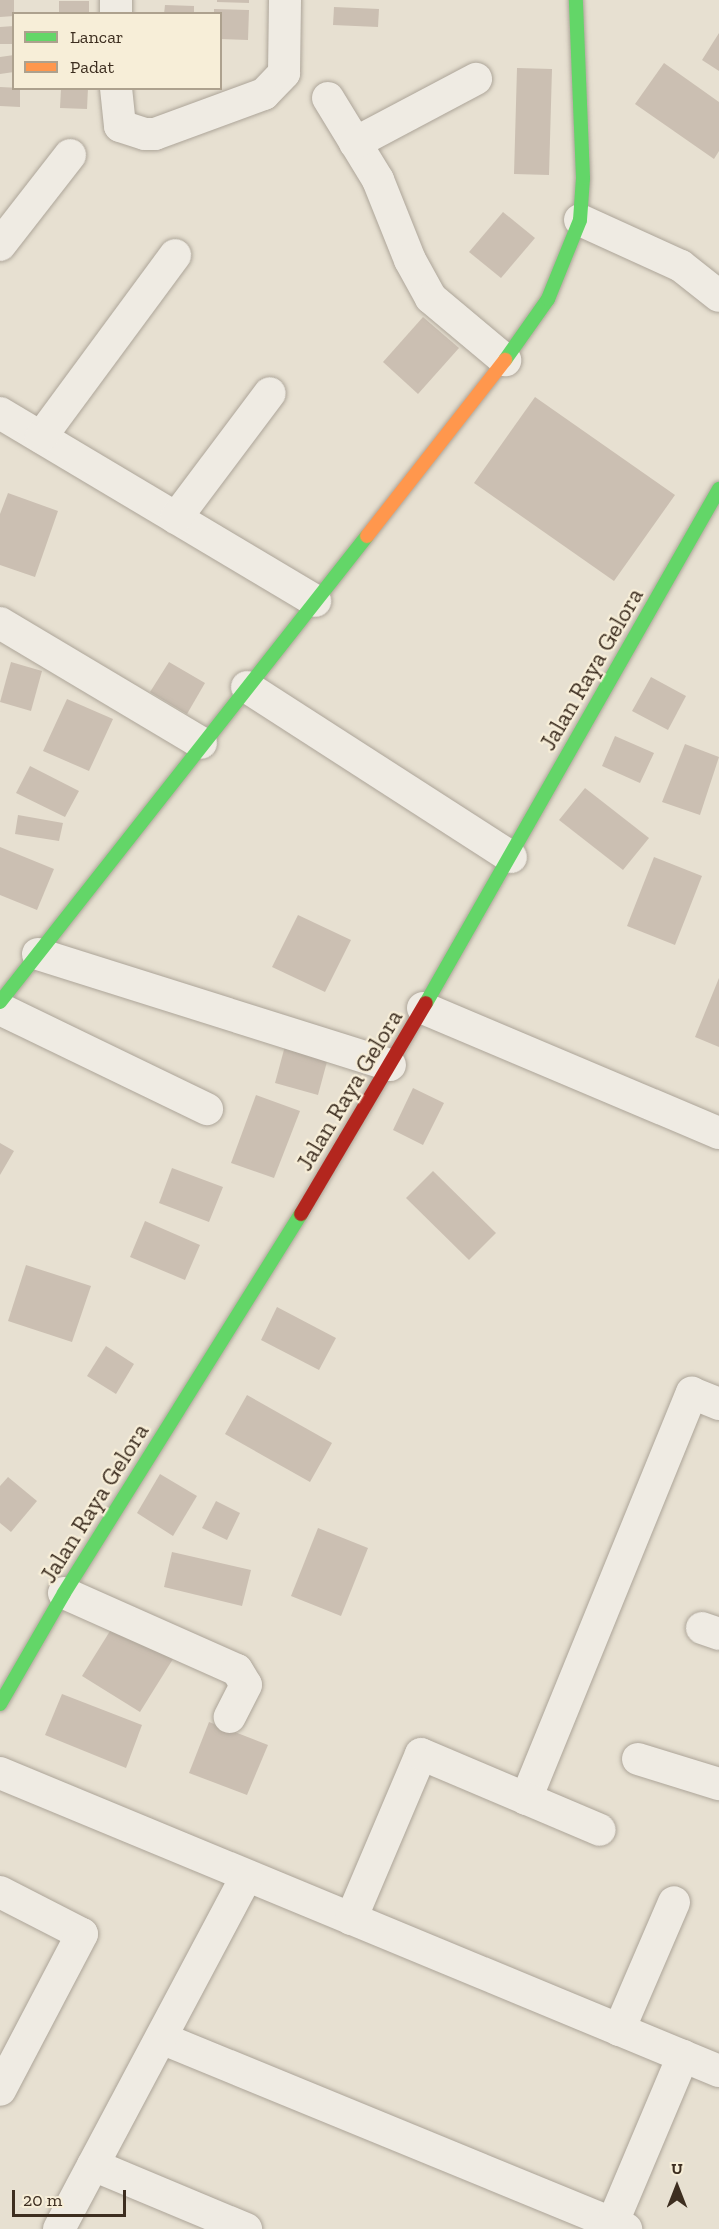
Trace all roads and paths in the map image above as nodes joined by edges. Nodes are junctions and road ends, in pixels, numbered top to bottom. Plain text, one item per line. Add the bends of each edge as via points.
1 (285, 0) edge
2 (576, 0) edge
3 (476, 79) dead end
4 (116, 90) edge
5 (328, 98) dead end
6 (355, 143) junction
7 (70, 155) dead end
8 (580, 220) junction
9 (0, 245) edge
10 (175, 255) dead end
11 (718, 293) edge
12 (505, 360) junction
13 (270, 393) dead end
14 (0, 413) edge
15 (41, 437) junction
16 (719, 489) edge
17 (176, 518) junction
18 (315, 601) junction
19 (0, 623) edge
20 (247, 687) junction
21 (201, 743) junction
22 (511, 856) junction
23 (38, 954) junction
24 (0, 1002) edge
25 (423, 1008) junction
26 (0, 1009) edge
27 (390, 1065) junction
28 (207, 1109) dead end
29 (719, 1133) edge
30 (719, 1404) edge
31 (64, 1593) junction
32 (0, 1704) edge
33 (230, 1717) dead end
34 (638, 1759) dead end
35 (0, 1773) edge
36 (719, 1784) edge
37 (526, 1798) junction
38 (600, 1830) dead end
39 (247, 1876) junction
40 (0, 1892) edge
41 (674, 1902) dead end
42 (351, 1919) junction
43 (620, 2030) junction
44 (161, 2038) junction
45 (683, 2056) junction
46 (719, 2071) edge
47 (0, 2091) edge
48 (93, 2165) junction
49 (616, 2227) edge
50 (59, 2229) edge
51 (246, 2229) edge

1 - 4 street via 284,73 264,94 155,134 127,130 116,116
2 - 8 street via 583,178
3 - 6 street
5 - 6 street
6 - 12 street via 378,180 410,260 431,298
7 - 9 street
8 - 11 street via 681,266
8 - 12 street via 548,299
10 - 15 street
12 - 18 street
13 - 17 street
14 - 15 street
15 - 17 street
16 - 22 street, Jalan Raya Gelora
17 - 18 street
18 - 20 street
19 - 21 street
20 - 21 street
20 - 22 street
21 - 23 street
22 - 25 street, Jalan Raya Gelora
23 - 24 street
23 - 27 street
25 - 27 street, Jalan Raya Gelora
25 - 29 street
26 - 28 street
27 - 31 street, Jalan Raya Gelora via 270,1266
30 - 37 street via 692,1393
31 - 32 street, Jalan Raya Gelora
31 - 33 street via 237,1670 246,1685
34 - 36 street
35 - 39 street
37 - 38 street
37 - 42 street via 421,1754
39 - 42 street
39 - 44 street
40 - 47 street via 82,1934
41 - 43 street
42 - 43 street
43 - 45 street
44 - 48 street
44 - 49 street
45 - 46 street
45 - 49 street
48 - 50 street
48 - 51 street

